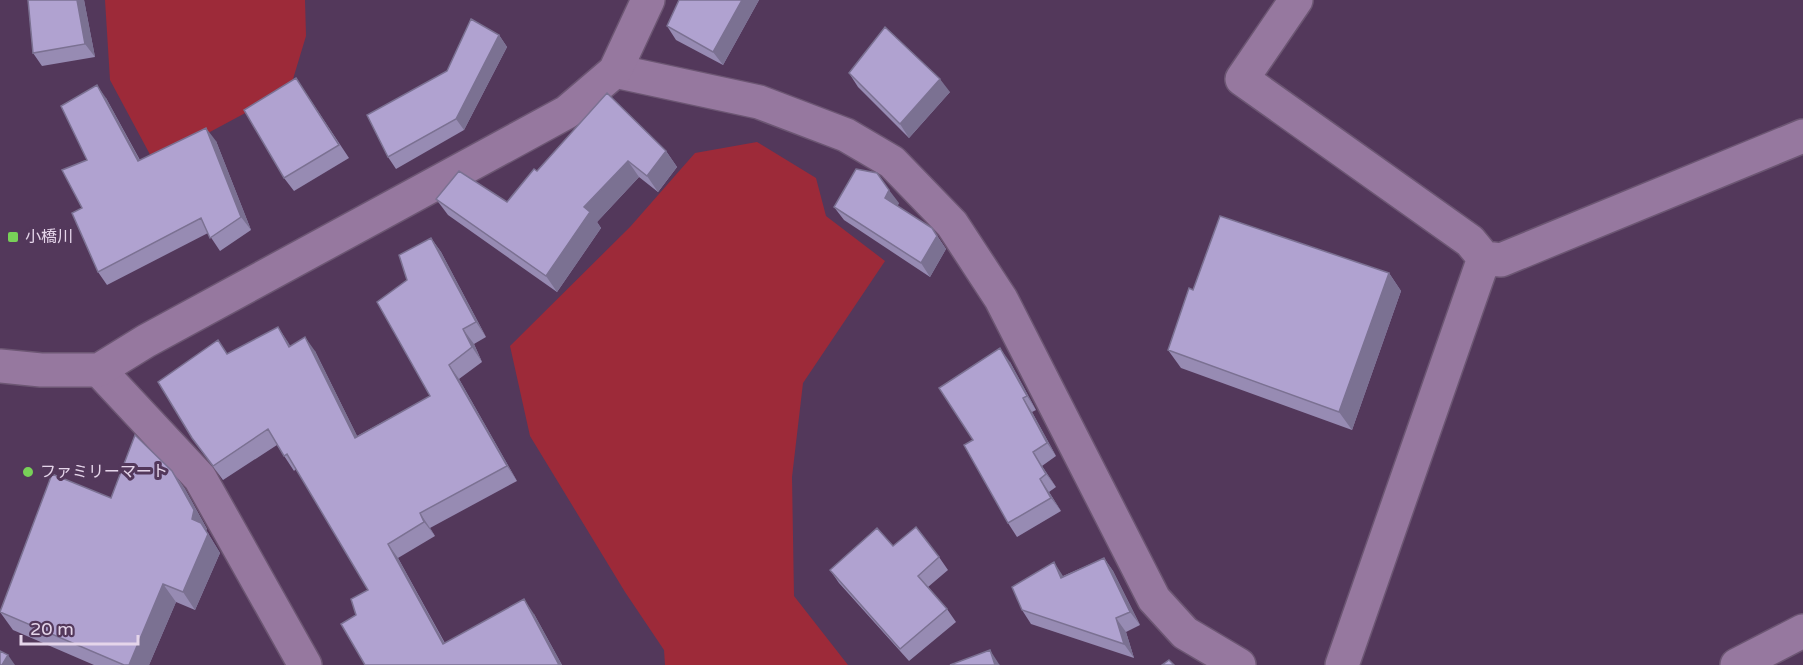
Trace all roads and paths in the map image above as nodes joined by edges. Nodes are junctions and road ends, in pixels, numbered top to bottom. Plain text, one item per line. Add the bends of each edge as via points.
1 (648, 0) edge
2 (1296, 0) edge
3 (615, 71) junction
4 (1803, 136) edge
5 (1484, 258) junction
6 (0, 366) edge
7 (99, 370) junction
8 (1803, 631) edge
9 (305, 665) edge
10 (1239, 665) edge
11 (1342, 665) edge
12 (1737, 665) edge

1 - 3 street
2 - 5 street via 1242,79 1470,241
3 - 7 street via 567,112
3 - 10 street via 759,102 846,135 892,162 952,224 1001,300 1154,598 1185,633
4 - 5 street via 1501,260
5 - 11 street
6 - 7 street
7 - 9 street via 200,478
8 - 12 street

